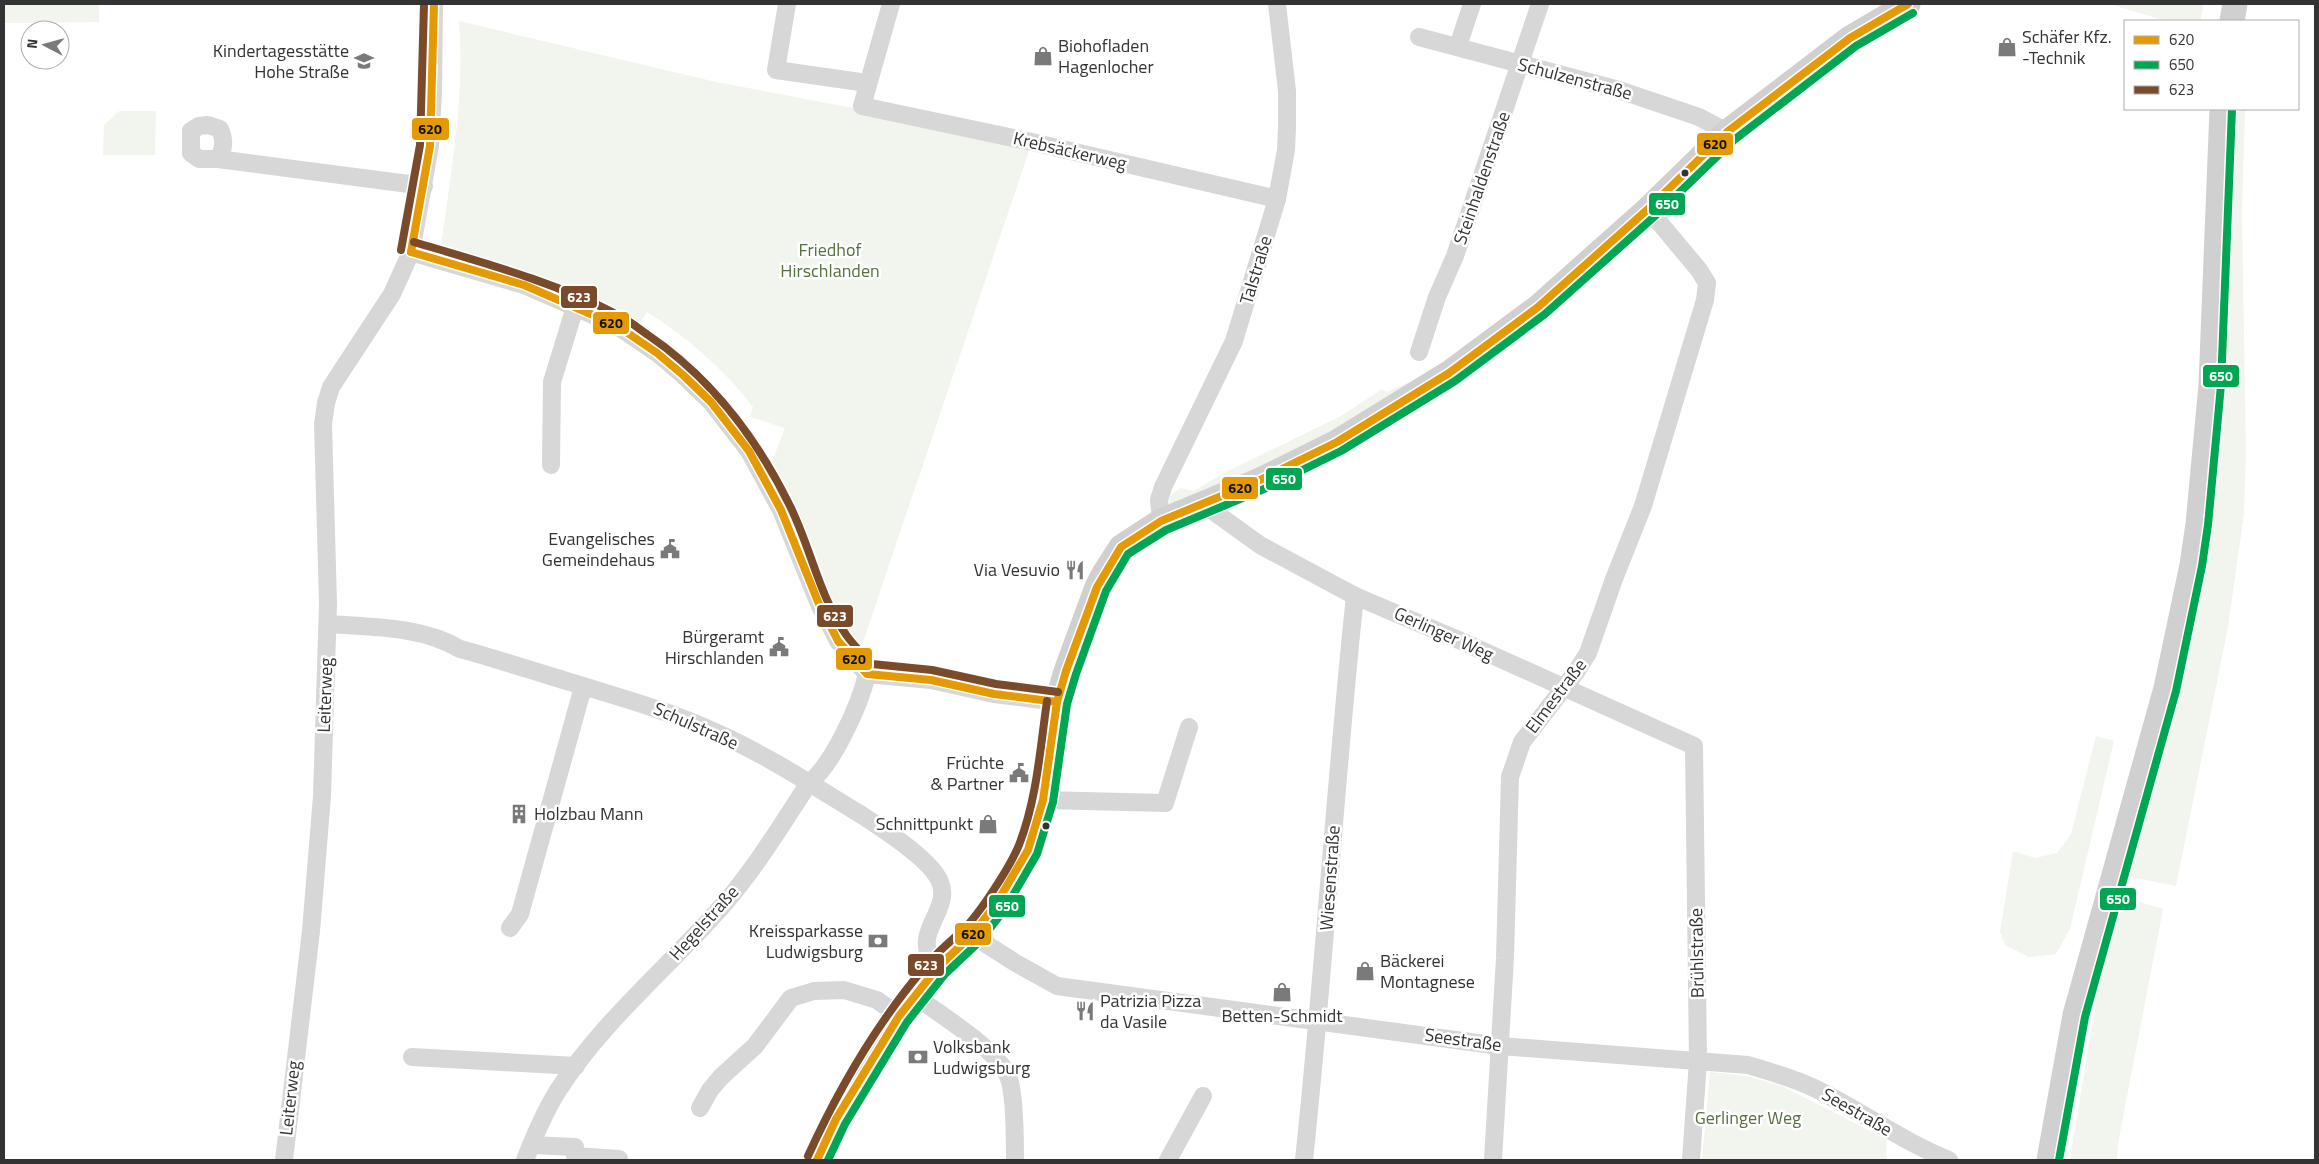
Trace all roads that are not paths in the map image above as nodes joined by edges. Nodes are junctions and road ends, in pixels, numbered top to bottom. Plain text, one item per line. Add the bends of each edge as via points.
1 (434, 4) edge
2 (787, 4) edge
3 (891, 4) edge
4 (1277, 4) edge
5 (1472, 4) edge
6 (1540, 4) edge
7 (1908, 4) edge
8 (2235, 4) edge
9 (2232, 20) edge
10 (1419, 37) dead end
11 (1458, 46) junction
12 (1521, 64) junction
13 (867, 83) junction
14 (2222, 110) edge
15 (1727, 132) junction
16 (218, 159) dead end
17 (424, 186) junction
18 (1277, 199) junction
19 (1648, 209) junction
20 (411, 252) junction
21 (575, 307) junction
22 (1419, 352) dead end
23 (551, 464) dead end
24 (1203, 504) junction
25 (1161, 521) junction
26 (1355, 596) junction
27 (328, 624) junction
28 (867, 674) junction
29 (583, 686) junction
30 (1563, 688) junction
31 (1057, 702) junction
32 (1189, 727) dead end
33 (1694, 746) joint
34 (809, 782) junction
35 (1043, 800) junction
36 (510, 928) dead end
37 (972, 935) junction
38 (938, 967) junction
39 (914, 996) junction
40 (899, 1016) junction
41 (1319, 1020) junction
42 (1500, 1046) junction
43 (412, 1057) dead end
44 (1698, 1061) junction
45 (576, 1066) junction
46 (1203, 1096) dead end
47 (700, 1108) dead end
48 (528, 1152) edge
49 (619, 1159) dead end
50 (284, 1160) edge
51 (816, 1160) edge
52 (1015, 1160) edge
53 (1168, 1160) edge
54 (1304, 1160) edge
55 (1494, 1160) edge
56 (1691, 1160) edge
57 (1949, 1160) edge
58 (2049, 1160) edge

1 - 17 street, Leiterweg via 433,92
2 - 13 street via 776,70
3 - 13 street
4 - 18 street, Talstraße via 1287,91 1287,128
5 - 11 street
6 - 12 street, Steinhaldenstraße
7 - 15 street via 1850,38
8 - 9 street
10 - 11 street, Schulzenstraße
11 - 12 street, Schulzenstraße
12 - 15 street, Schulzenstraße via 1663,104 1699,117
12 - 22 street, Steinhaldenstraße
13 - 18 street, Krebsäckerweg via 862,106
14 - 58 street via 2212,385 2192,565 2166,688 2075,1015
15 - 19 street
16 - 17 street
17 - 20 street, Leiterweg
18 - 25 street, Talstraße via 1234,341 1163,488 1159,500
19 - 24 street via 1538,307 1449,373 1337,442
19 - 30 street, Elmestraße via 1699,270 1706,283 1705,300 1643,506 1588,653
20 - 21 street via 524,286
20 - 27 street, Leiterweg via 392,294 331,387 326,403 323,424
21 - 23 street via 552,382
21 - 28 street via 616,325 657,353 726,420 749,451 781,510 819,604 838,641
24 - 25 street
24 - 26 street, Gerlinger Weg via 1260,545
25 - 31 street via 1121,547 1105,572 1085,616
26 - 30 street, Gerlinger Weg
26 - 41 street, Wiesenstraße via 1343,707
27 - 29 street, Schulstraße via 389,628 446,640 460,648
27 - 50 street, Leiterweg via 322,796 311,932
28 - 31 street via 931,680 994,694
28 - 34 street, Hegelstraße via 863,694 850,721 818,775
29 - 34 street, Schulstraße via 652,706 717,732
29 - 36 street via 520,914
30 - 33 street, Gerlinger Weg
30 - 42 street, Elmestraße via 1522,742 1510,777
31 - 35 street
32 - 35 street via 1165,803
33 - 44 street, Brühlstraße
34 - 38 street, Schulstraße via 904,845 929,867 940,882 943,894 928,935 928,953
34 - 45 street, Hegelstraße via 763,854 724,904 630,1003
35 - 37 street via 1028,850 996,904
37 - 38 street
37 - 41 street, Seestraße via 1057,986
38 - 39 street
39 - 40 street
39 - 52 street via 1002,1064 1010,1084
40 - 47 street via 877,1000 844,990 814,990 790,998 755,1046 715,1084
40 - 51 street via 836,1119
41 - 42 street, Seestraße
41 - 54 street, Wiesenstraße
42 - 44 street, Seestraße
42 - 55 street, Elmestraße
43 - 45 street
44 - 56 street, Brühlstraße
44 - 57 street, Seestraße via 1748,1066 1784,1076
45 - 48 street, Hegelstraße via 543,1116
46 - 53 street
48 - 49 street via 575,1147 575,1156

